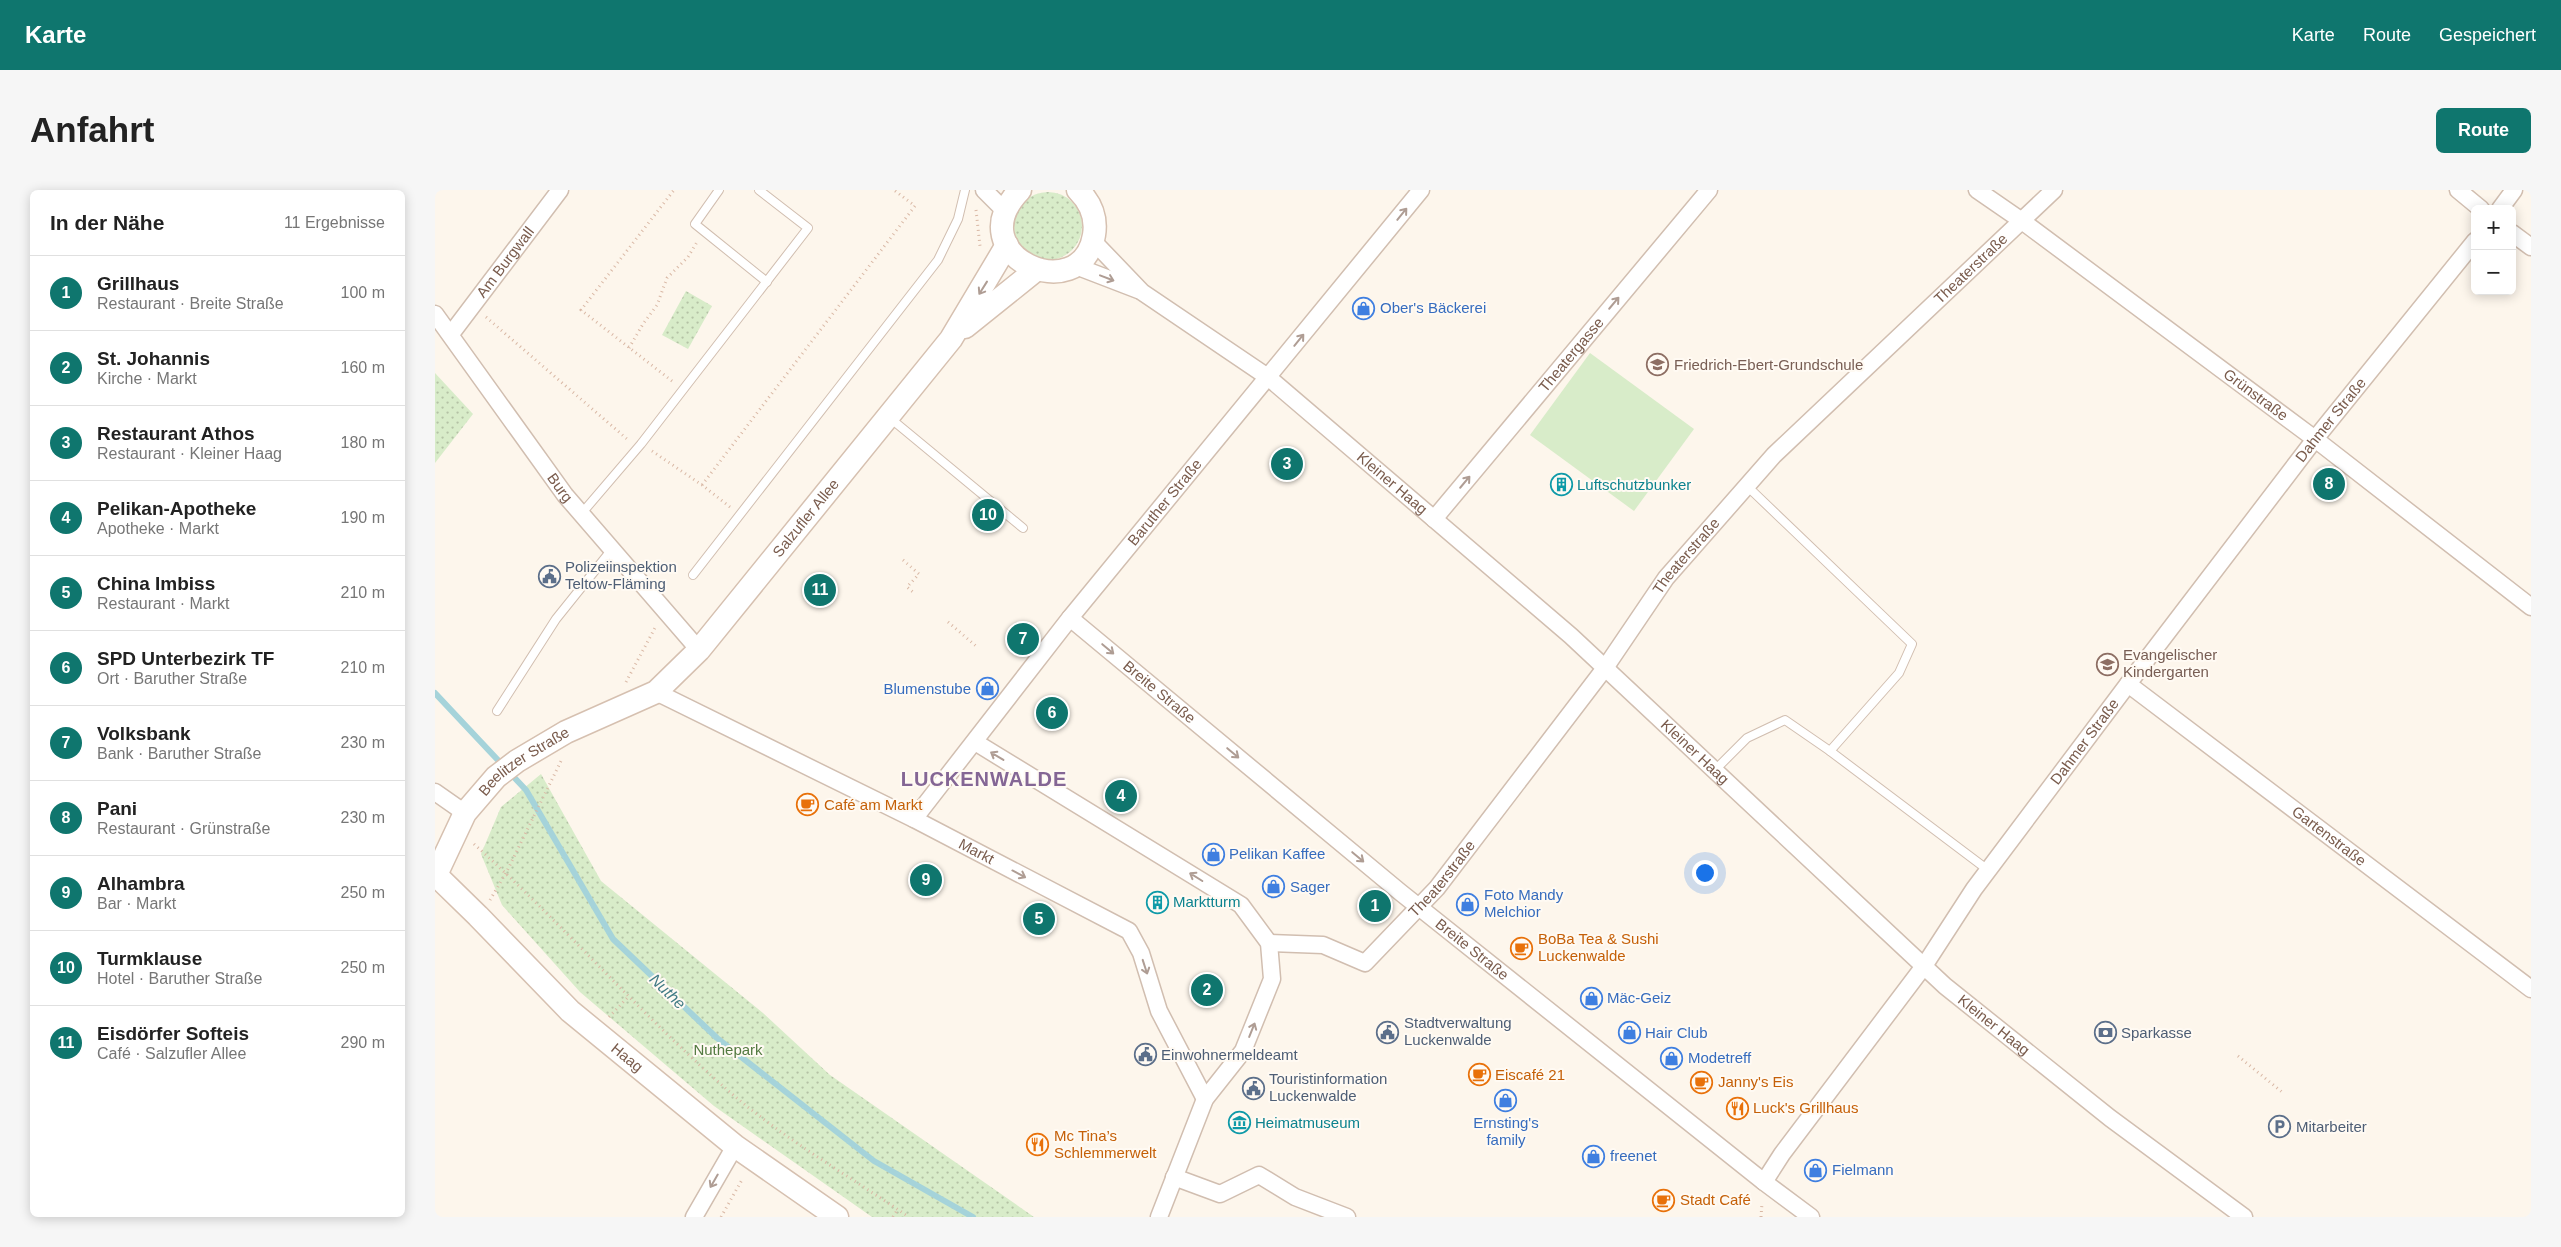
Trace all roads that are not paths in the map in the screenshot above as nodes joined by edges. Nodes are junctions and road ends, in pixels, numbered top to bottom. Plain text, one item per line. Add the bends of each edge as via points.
1 (560, 190) edge
2 (719, 190) edge
3 (759, 190) edge
4 (965, 190) edge
5 (984, 190) edge
6 (1020, 190) edge
7 (1421, 190) edge
8 (1709, 190) edge
9 (1977, 190) edge
10 (2054, 190) edge
11 (2458, 190) edge
12 (2514, 190) edge
13 (1085, 193) edge
14 (2476, 205) edge
15 (2503, 205) edge
16 (1005, 211) junction
17 (2022, 220) junction
18 (2516, 236) edge
19 (1093, 241) junction
20 (1007, 245) junction
21 (2471, 246) edge
22 (2531, 247) edge
23 (1073, 265) junction
24 (1035, 270) junction
25 (767, 282) junction
26 (1142, 292) junction
27 (435, 314) edge
28 (451, 334) junction
29 (951, 339) junction
30 (1269, 378) junction
31 (889, 416) junction
32 (2315, 439) junction
33 (1747, 486) junction
34 (582, 513) junction
35 (1434, 519) junction
36 (1023, 528) dead end
37 (613, 548) junction
38 (693, 575) dead end
39 (2531, 607) edge
40 (1070, 618) junction
41 (699, 650) junction
42 (1605, 668) junction
43 (2128, 684) junction
44 (656, 692) junction
45 (497, 711) dead end
46 (975, 742) junction
47 (1830, 751) junction
48 (1715, 770) junction
49 (435, 792) edge
50 (465, 813) junction
51 (914, 819) junction
52 (1989, 870) junction
53 (435, 875) edge
54 (1420, 908) junction
55 (1269, 944) junction
56 (1924, 966) junction
57 (2531, 989) edge
58 (1205, 1099) junction
59 (735, 1146) junction
60 (1175, 1177) junction
61 (1763, 1182) junction
62 (694, 1217) edge
63 (837, 1217) edge
64 (1159, 1217) edge
65 (1347, 1217) edge
66 (1811, 1217) edge
67 (2244, 1217) edge

1 - 28 street, Am Burgwall
2 - 25 lane via 695,224
3 - 25 lane via 808,228
4 - 38 lane via 958,219 938,260
5 - 16 street
6 - 16 main road
30 -> 7 street, Baruther Straße
35 -> 8 street, Theatergasse
9 - 17 street, Grünstraße
10 - 17 street, Theaterstraße
11 - 14 street
12 - 15 street
13 - 19 main road via 1093,212
16 - 20 main road
17 - 32 street, Grünstraße
17 - 33 street, Theaterstraße via 1774,455
18 - 22 street
19 - 23 main road
19 - 26 street, Kleiner Haag
20 - 24 main road via 1014,256
20 -> 29 main road, Salzufler Allee
21 - 32 street, Dahmer Straße
23 - 24 main road via 1061,270
23 -> 26 street, Kleiner Haag
24 - 29 main road, Salzufler Allee
25 - 34 lane via 639,446
26 - 30 street, Kleiner Haag
27 - 28 street, Burg
28 - 34 street, Burg via 565,495
29 - 31 main road, Salzufler Allee
30 - 35 street, Kleiner Haag
30 - 40 street, Baruther Straße
31 - 36 lane
31 - 41 main road, Salzufler Allee
32 - 39 street, Grünstraße
32 - 43 street, Dahmer Straße
33 - 42 street, Theaterstraße via 1666,578
33 - 47 lane via 1912,644 1899,673
34 - 37 street, Burg
35 - 42 street, Kleiner Haag
37 - 41 street, Burg
37 - 45 lane via 556,619
40 - 46 street, Baruther Straße
40 -> 54 street, Breite Straße
41 - 44 main road, Salzufler Allee
42 - 48 street, Kleiner Haag
42 - 54 street, Theaterstraße
43 - 52 street, Dahmer Straße
43 - 57 street, Gartenstraße
44 - 50 main road, Beelitzer Straße via 566,732 517,761 496,777
44 - 51 street, Markt
46 - 51 street, Baruther Straße
55 -> 46 street via 1241,905
47 - 48 lane via 1785,720 1747,738
47 - 52 lane
48 - 56 street, Kleiner Haag
49 - 50 street
50 - 53 main road, Beelitzer Straße
51 -> 58 street, Markt via 1129,931 1141,953 1159,1011
52 - 56 street, Dahmer Straße
53 - 59 main road, Haag via 570,1011
54 - 55 street, Theaterstraße via 1365,963 1323,946
54 - 61 street, Breite Straße
58 -> 55 street via 1243,1051 1272,979
56 - 61 street, Dahmer Straße
56 - 67 street, Kleiner Haag via 2082,1095
58 - 60 street
59 -> 62 street
59 - 63 main road, Haag
60 - 64 street
60 - 65 street via 1220,1194 1259,1175 1295,1197
61 - 66 street, Breite Straße

